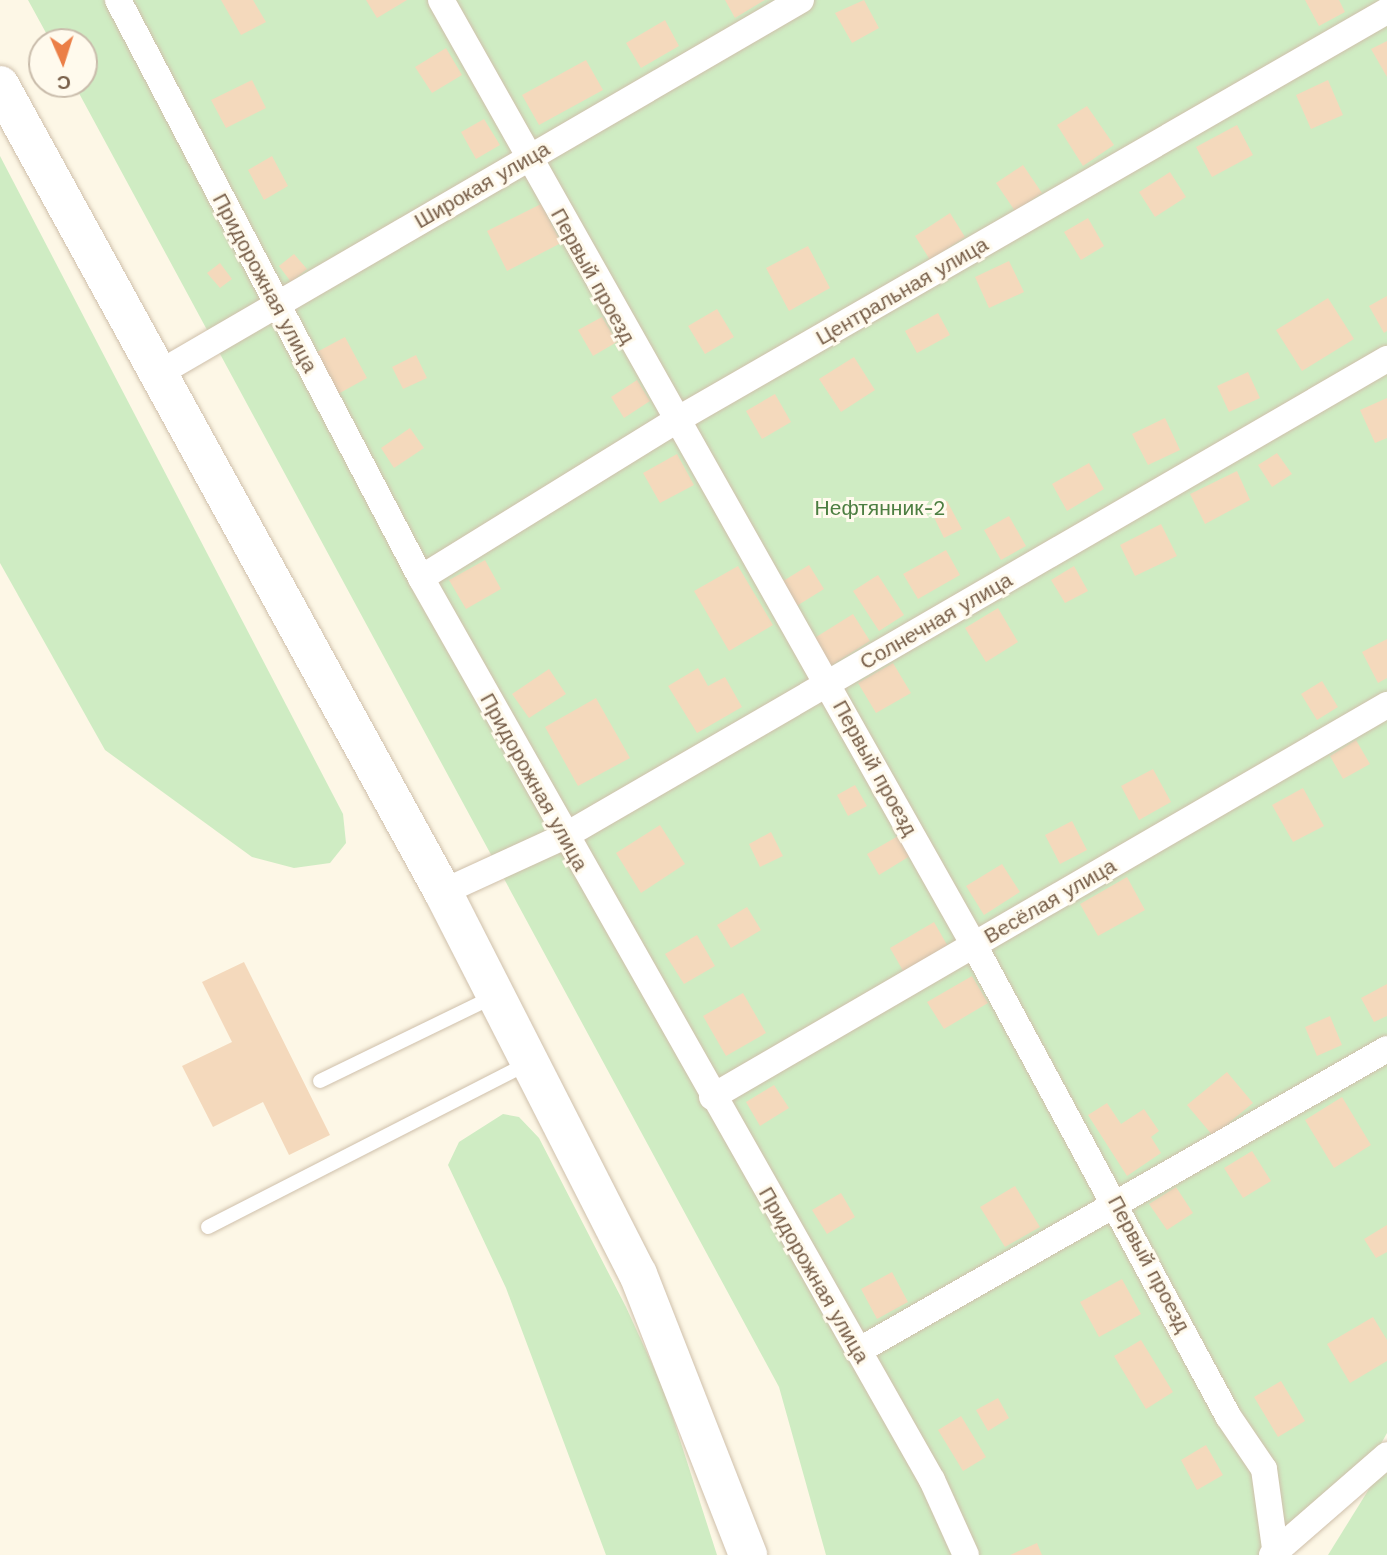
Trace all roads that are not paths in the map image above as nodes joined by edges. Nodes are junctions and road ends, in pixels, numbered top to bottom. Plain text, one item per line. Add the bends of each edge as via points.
1 (118, 0) edge
2 (441, 0) edge
3 (802, 0) edge
4 (1387, 11) edge
5 (0, 85) edge
6 (527, 159) junction
7 (275, 304) junction
8 (1387, 359) edge
9 (163, 371) junction
10 (675, 421) junction
11 (421, 578) junction
12 (827, 684) junction
13 (1387, 705) edge
14 (563, 837) junction
15 (443, 892) junction
16 (974, 945) junction
17 (496, 996) junction
18 (1387, 1049) edge
19 (530, 1062) junction
20 (320, 1081) dead end
21 (712, 1097) junction
22 (1117, 1203) junction
23 (208, 1227) dead end
24 (858, 1351) junction
25 (1387, 1455) edge
26 (1273, 1552) edge
27 (748, 1555) edge
28 (966, 1555) edge

1 - 7 street, Придорожная улица
2 - 6 street, Первый проезд
3 - 6 street, Широкая улица
4 - 10 street, Центральная улица
5 - 9 street
6 - 7 street, Широкая улица
6 - 10 street, Первый проезд
7 - 9 street, Широкая улица
7 - 11 street, Придорожная улица
8 - 12 street, Солнечная улица
9 - 15 street
10 - 11 street, Центральная улица
10 - 12 street, Первый проезд
11 - 14 street, Придорожная улица
12 - 14 street, Солнечная улица
12 - 16 street, Первый проезд
13 - 16 street, Весёлая улица
14 - 15 street, Солнечная улица
14 - 21 street, Придорожная улица
15 - 17 street
16 - 21 street, Весёлая улица
16 - 22 street, Первый проезд
17 - 19 street
17 - 20 lane
18 - 22 street
19 - 23 lane
19 - 27 street via 638,1274
21 - 24 street, Придорожная улица
22 - 24 street
22 - 26 street, Первый проезд via 1228,1416 1264,1469
24 - 28 street, Придорожная улица
25 - 26 street via 1346,1497

